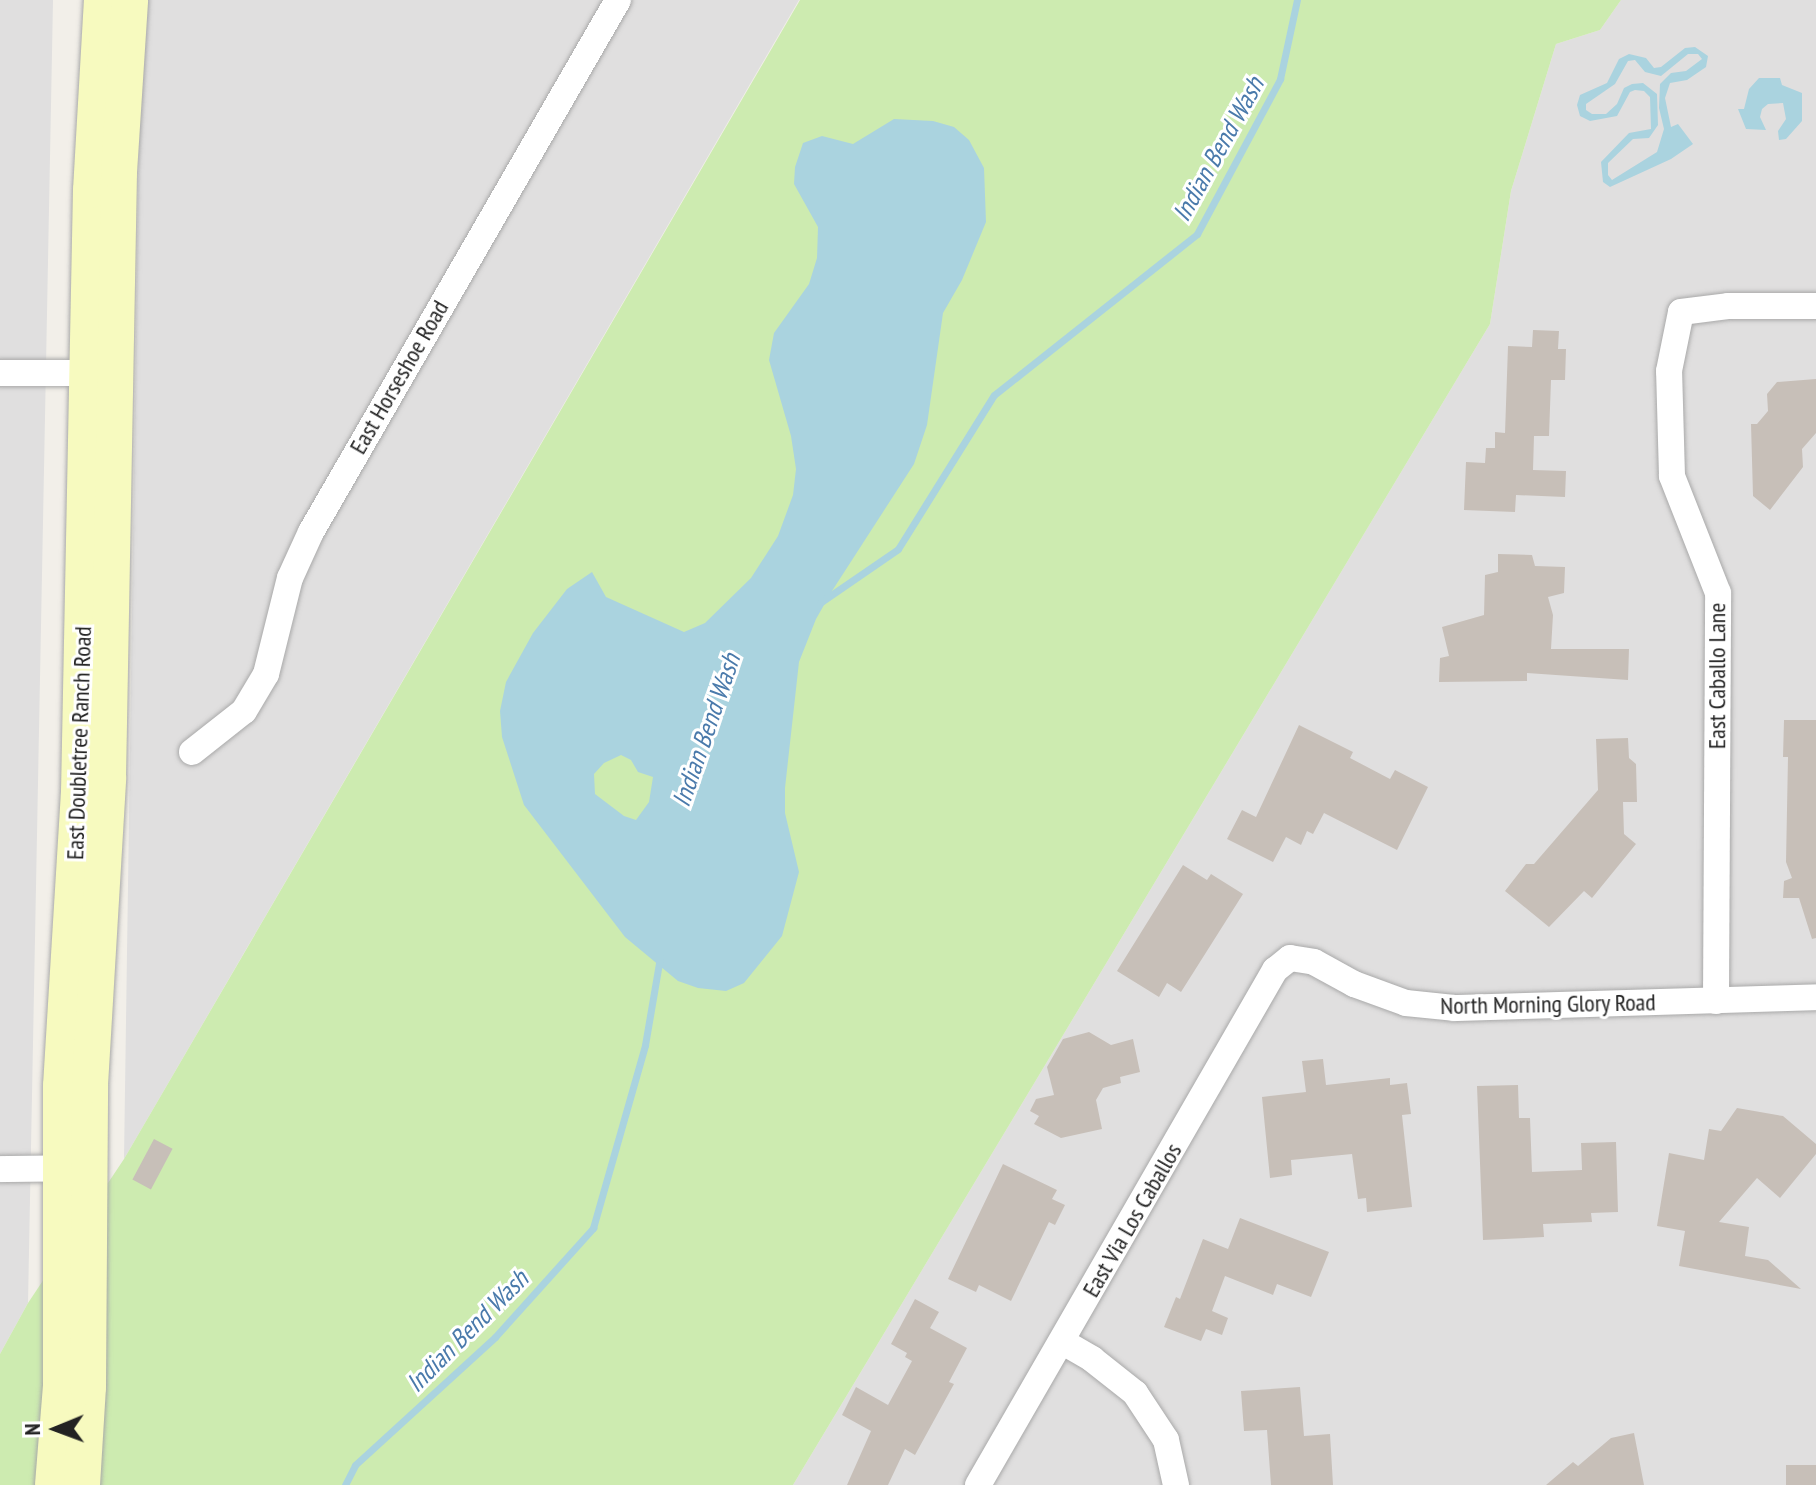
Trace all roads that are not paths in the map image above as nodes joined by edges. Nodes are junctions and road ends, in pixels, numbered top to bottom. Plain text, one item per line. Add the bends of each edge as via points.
1 (102, 0) edge
2 (130, 0) edge
3 (618, 0) edge
4 (106, 172) junction
5 (1816, 306) edge
6 (0, 373) edge
7 (101, 373) junction
8 (192, 752) dead end
9 (1290, 958) joint
10 (1816, 997) edge
11 (1716, 1001) junction
12 (75, 1168) junction
13 (0, 1169) edge
14 (1063, 1342) junction
15 (53, 1485) edge
16 (82, 1485) edge
17 (978, 1485) edge
18 (1176, 1485) edge

1 - 4 main road, East Doubletree Ranch Road
2 - 4 main road, East Doubletree Ranch Road
3 - 8 street, East Horseshoe Road via 311,532 290,578 266,674 244,711
4 - 7 main road, East Doubletree Ranch Road
5 - 11 street, East Caballo Lane via 1681,312 1669,371 1672,476 1718,593
6 - 7 street
7 - 12 main road, East Doubletree Ranch Road via 93,1002
9 - 11 street, North Morning Glory Road via 1314,962 1406,1003 1454,1008
9 - 14 street, East Via Los Caballos via 1275,970
10 - 11 street, North Morning Glory Road
12 - 13 street
12 - 15 main road, East Doubletree Ranch Road
12 - 16 main road, East Doubletree Ranch Road via 88,1387
14 - 17 street, East Via Los Caballos
14 - 18 street via 1135,1393 1166,1440

